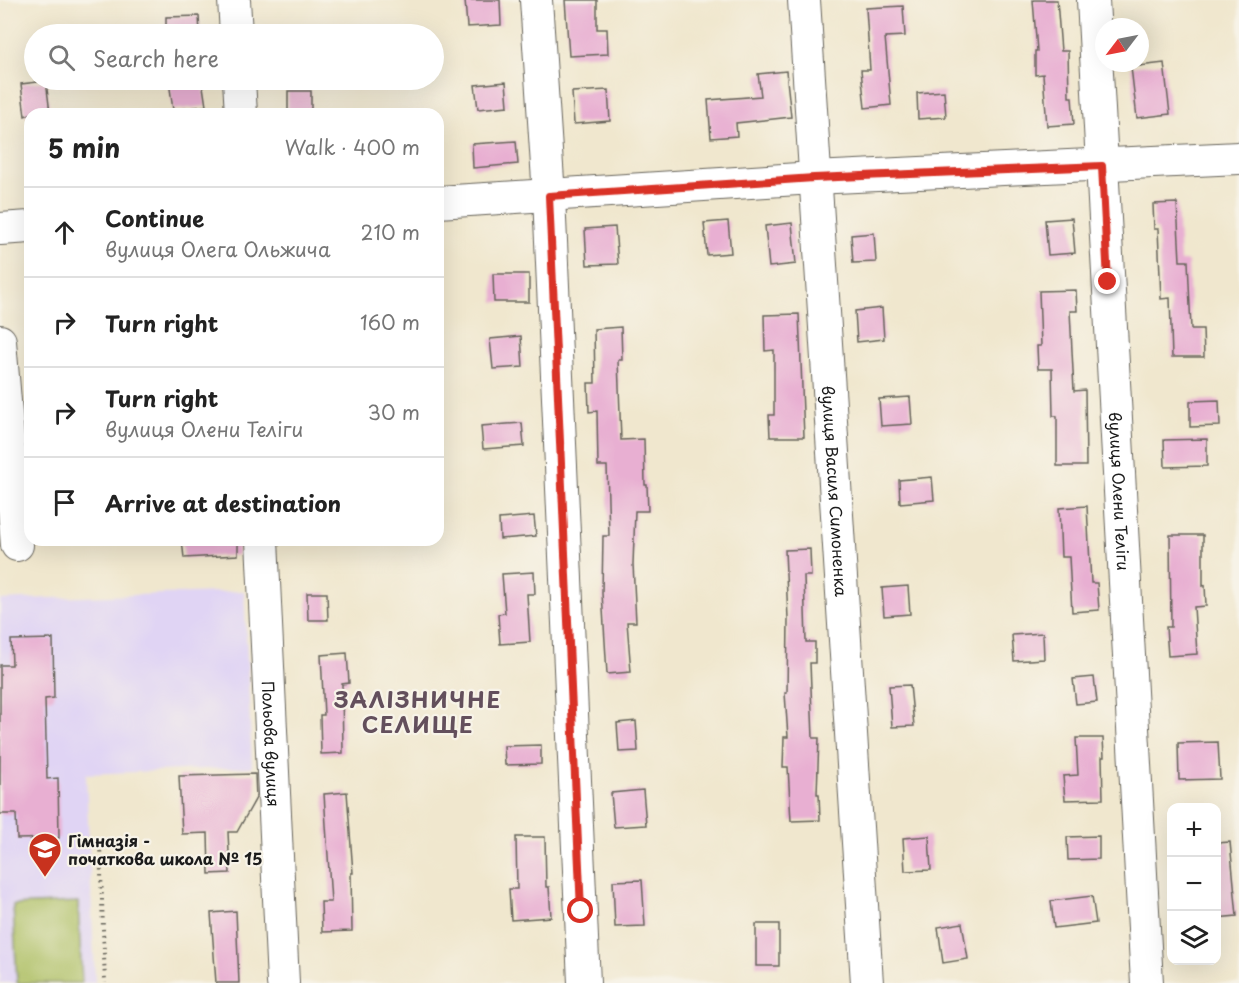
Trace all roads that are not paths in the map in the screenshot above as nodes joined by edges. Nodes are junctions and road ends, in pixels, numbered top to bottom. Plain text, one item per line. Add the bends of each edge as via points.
1 (234, 0) edge
2 (536, 0) edge
3 (804, 0) edge
4 (1093, 0) edge
5 (235, 24) edge
6 (240, 90) edge
7 (241, 108) edge
8 (1239, 158) edge
9 (1102, 166) junction
10 (814, 178) junction
11 (549, 196) junction
12 (444, 202) edge
13 (24, 228) edge
14 (0, 230) edge
15 (0, 341) edge
16 (16, 545) dead end
17 (262, 546) edge
18 (283, 983) edge
19 (584, 983) edge
20 (867, 983) edge
21 (1148, 983) edge

1 - 5 street
2 - 11 street
3 - 10 street, вулиця Василя Симоненка
4 - 9 street, вулиця Олени Теліги
6 - 7 street
8 - 9 street
9 - 10 street
9 - 21 street, вулиця Олени Теліги
10 - 11 street
10 - 20 street, вулиця Василя Симоненка
11 - 12 street
11 - 19 street
13 - 14 street
15 - 16 street
17 - 18 street, Польова вулиця

